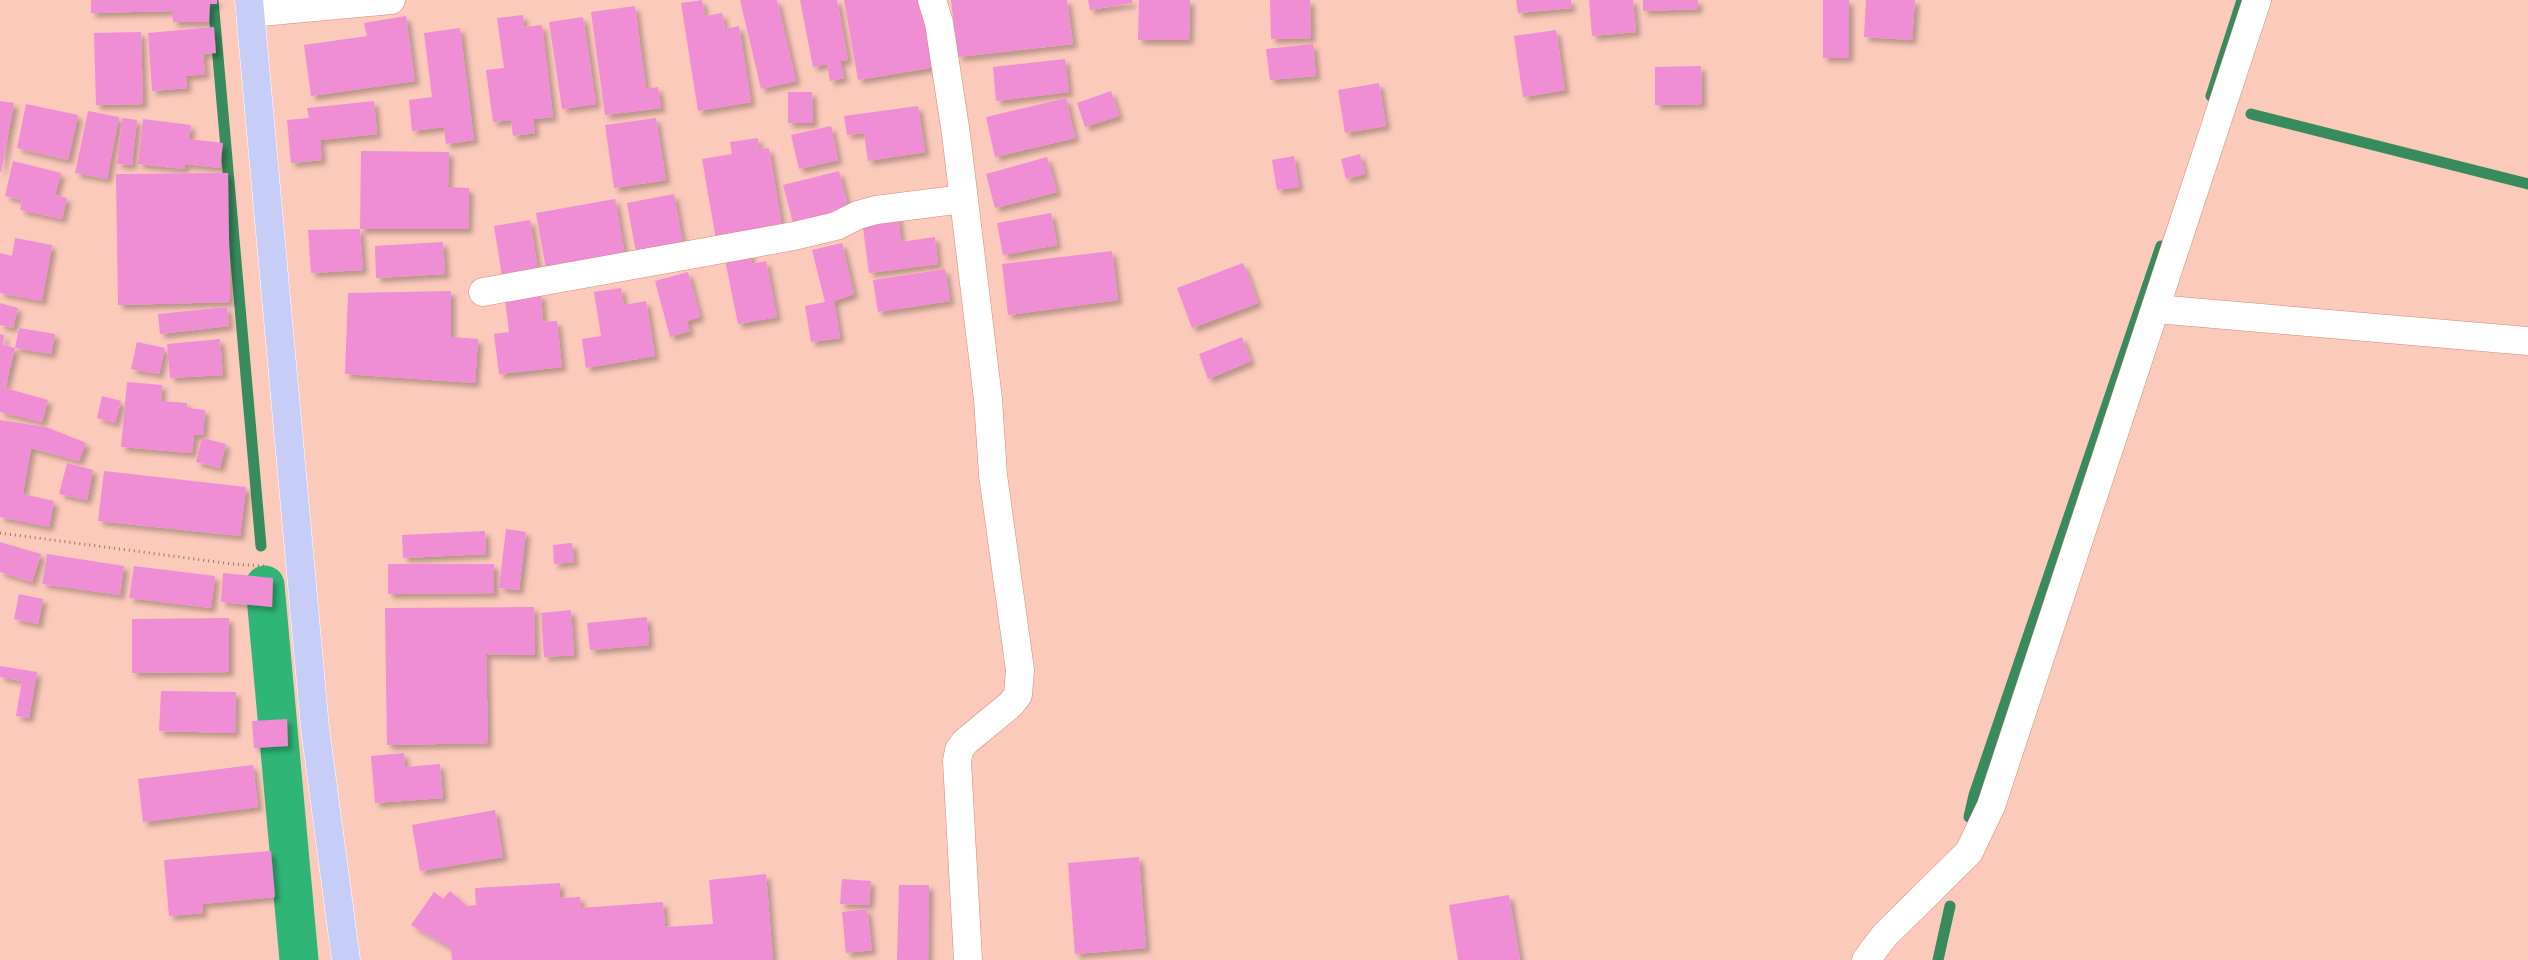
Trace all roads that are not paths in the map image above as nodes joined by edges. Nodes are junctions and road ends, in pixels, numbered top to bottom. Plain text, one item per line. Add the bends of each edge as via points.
1 (391, 0) edge
2 (932, 0) edge
3 (2256, 0) edge
4 (249, 6) edge
5 (963, 199) junction
6 (483, 292) dead end
7 (2156, 310) junction
8 (2528, 341) edge
9 (346, 960) edge
10 (968, 960) edge
11 (1866, 960) edge

1 - 4 street
2 - 5 street via 943,47
3 - 7 street
4 - 9 main road via 315,728
5 - 6 street via 876,210 836,226 794,236
5 - 10 street via 988,399 993,475 1020,670 1018,695 959,750
7 - 8 street
7 - 11 street via 1991,806 1969,852 1885,936

